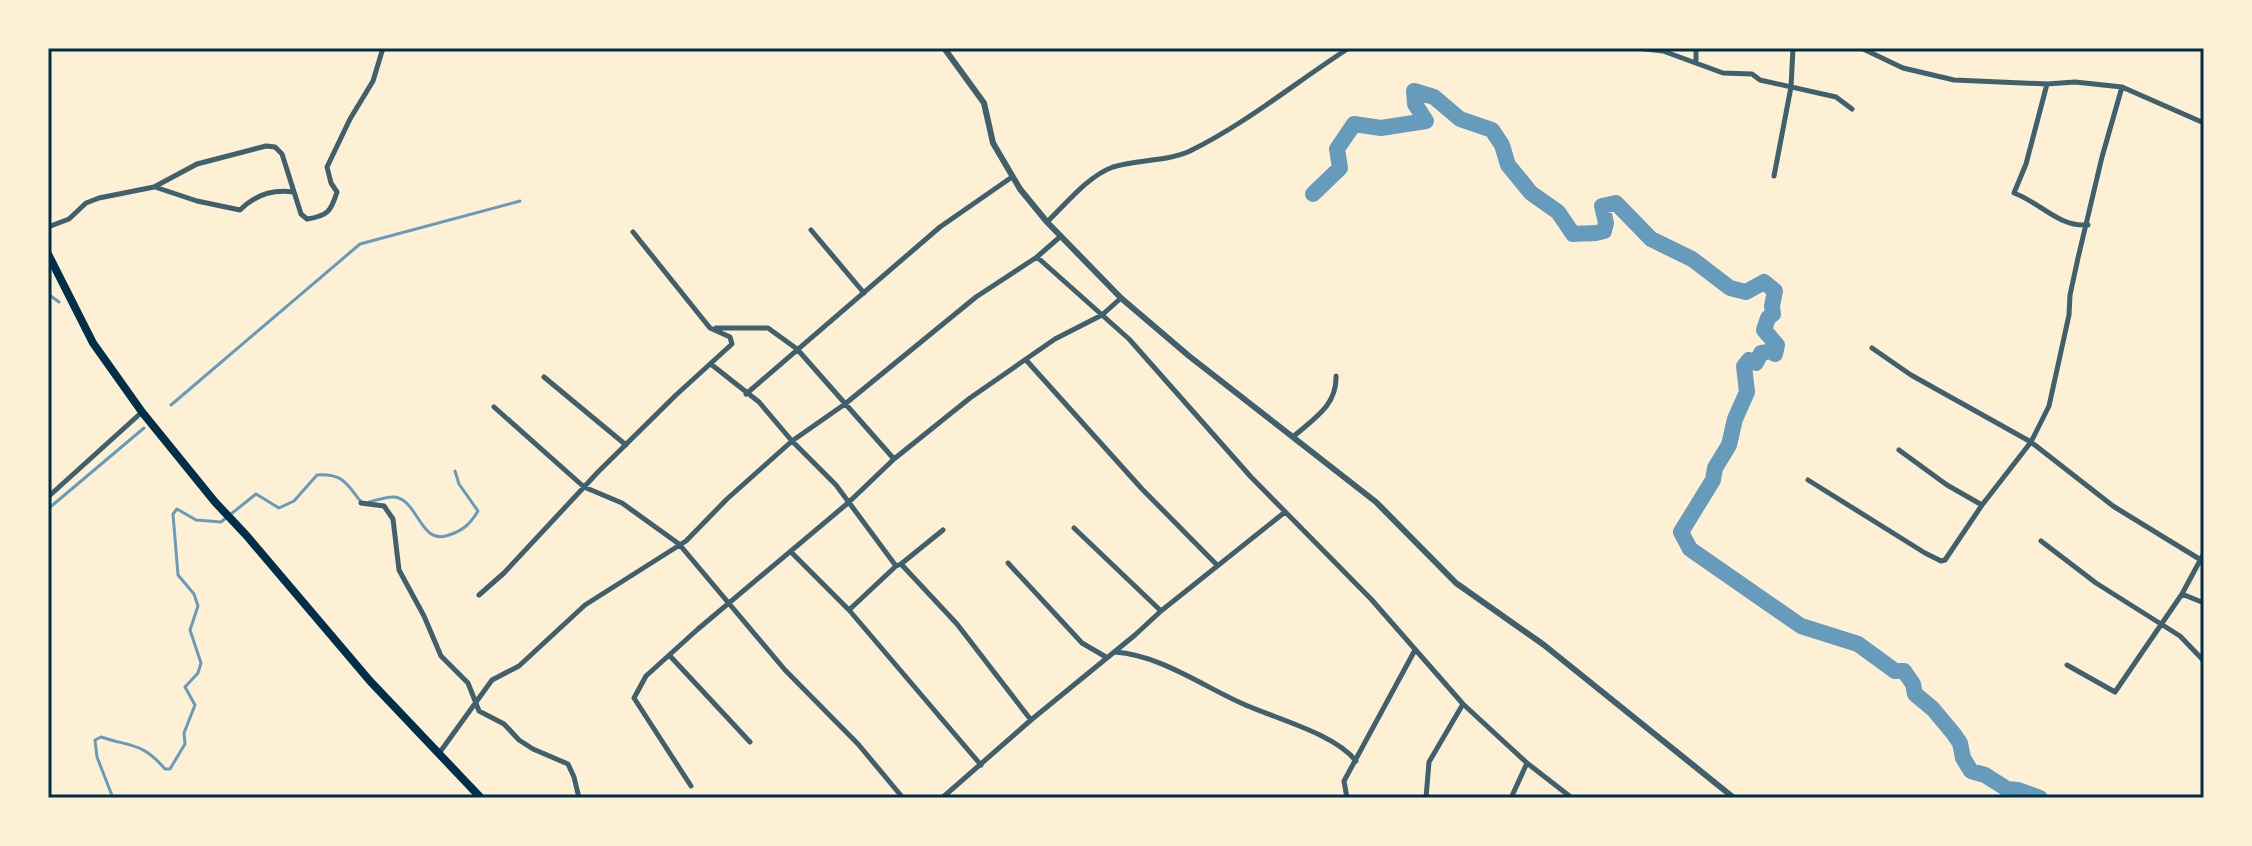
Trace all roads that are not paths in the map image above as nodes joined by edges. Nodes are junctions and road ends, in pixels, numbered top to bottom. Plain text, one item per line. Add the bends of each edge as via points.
1 (383, 48) edge
2 (944, 48) edge
3 (1349, 48) edge
4 (1636, 48) edge
5 (1696, 48) edge
6 (1793, 48) edge
7 (1861, 48) edge
8 (1696, 63) junction
9 (2047, 84) junction
10 (1791, 87) junction
11 (2122, 87) junction
12 (1852, 109) dead end
13 (2204, 123) edge
14 (1774, 176) dead end
15 (1012, 177) junction
16 (154, 187) junction
17 (293, 192) junction
18 (1047, 222) junction
19 (2088, 225) junction
20 (48, 227) edge
21 (811, 230) dead end
22 (633, 232) dead end
23 (1061, 236) junction
24 (48, 254) edge
25 (1037, 257) junction
26 (864, 293) junction
27 (1121, 298) junction
28 (1102, 315) junction
29 (710, 328) junction
30 (1872, 348) dead end
31 (797, 349) junction
32 (1026, 360) junction
33 (712, 365) junction
34 (1336, 376) dead end
35 (544, 377) dead end
36 (746, 394) junction
37 (845, 404) junction
38 (494, 407) dead end
39 (142, 412) junction
40 (1294, 436) junction
41 (792, 441) junction
42 (2031, 442) junction
43 (626, 445) junction
44 (1899, 450) dead end
45 (894, 459) junction
46 (1808, 480) dead end
47 (584, 487) junction
48 (48, 497) edge
49 (361, 503) dead end
50 (848, 503) junction
51 (1982, 505) junction
52 (1285, 512) junction
53 (1074, 528) dead end
54 (943, 530) dead end
55 (2041, 541) dead end
56 (679, 544) junction
57 (791, 552) junction
58 (2202, 557) edge
59 (1008, 563) dead end
60 (1217, 564) junction
61 (899, 565) junction
62 (2182, 594) junction
63 (479, 595) dead end
64 (2204, 603) edge
65 (729, 604) junction
66 (849, 610) junction
67 (1161, 611) junction
68 (2161, 625) junction
69 (1415, 650) junction
70 (1113, 652) junction
71 (670, 656) junction
72 (1106, 657) junction
73 (2204, 661) edge
74 (2067, 665) dead end
75 (1463, 704) junction
76 (476, 705) junction
77 (1031, 720) junction
78 (750, 742) dead end
79 (440, 752) junction
80 (1356, 761) junction
81 (1527, 763) junction
82 (981, 765) junction
83 (691, 786) dead end
84 (481, 798) edge
85 (579, 798) edge
86 (903, 798) edge
87 (942, 798) edge
88 (1347, 798) edge
89 (1426, 798) edge
90 (1511, 798) edge
91 (1572, 798) edge
92 (1734, 798) edge

1 - 17 street via 373,81 327,167 337,192 331,210 307,219
2 - 15 street via 984,103 993,143
3 - 18 street via 1217,136 1179,155 1107,170
4 - 8 street
5 - 8 street
6 - 10 street
7 - 9 street via 1903,68 1954,80
8 - 10 street
9 - 11 street
9 - 19 street via 2014,193 2058,220
10 - 12 street via 1836,97
10 - 14 street
11 - 13 street
11 - 19 street
15 - 18 street
15 - 26 street via 940,227
16 - 17 street via 240,210 252,198 279,190
16 - 17 street via 197,164 266,146 282,154
16 - 20 street via 86,203 69,219
18 - 23 street
19 - 42 street via 2049,406
21 - 26 street
22 - 29 street
23 - 25 street
23 - 27 street
24 - 39 highway via 93,343
25 - 28 street
25 - 37 street via 976,297
26 - 31 street
27 - 28 street
27 - 40 street
28 - 32 street
28 - 52 street
29 - 31 street via 768,328
29 - 33 street via 730,337 732,344
30 - 42 street
31 - 36 street
31 - 37 street
32 - 45 street
32 - 60 street
33 - 36 street
33 - 43 street
34 - 40 street via 1336,393
35 - 43 street
36 - 41 street
37 - 41 street
37 - 45 street
38 - 47 street
39 - 48 street
39 - 79 highway via 370,681
40 - 92 street via 1376,502 1456,583 1544,645
41 - 50 street
41 - 56 street
42 - 51 street
42 - 58 street via 2113,506
43 - 47 street
44 - 51 street
45 - 50 street
46 - 51 street via 1941,561
47 - 56 street via 622,503
47 - 63 street
49 - 76 street via 384,506 393,519 399,570 441,656 468,683
50 - 57 street
50 - 61 street
52 - 60 street
52 - 69 street
53 - 67 street
54 - 61 street
55 - 68 street
56 - 65 street
56 - 76 street via 585,605 519,666 492,680
57 - 65 street
57 - 66 street
58 - 62 street
59 - 72 street via 1082,643
60 - 67 street
61 - 66 street
61 - 77 street via 957,624
62 - 64 street
62 - 68 street
65 - 71 street
65 - 86 street
66 - 82 street
67 - 70 street
68 - 73 street
68 - 74 street via 2115,692
69 - 75 street
69 - 80 street
70 - 72 street
70 - 80 street via 1150,660 1306,728
71 - 78 street
71 - 83 street via 646,676 634,698
72 - 77 street
75 - 81 street
75 - 89 street via 1429,762
76 - 79 street
76 - 85 street via 533,749 568,764
77 - 82 street
79 - 84 highway
80 - 88 street via 1344,781
81 - 90 street
81 - 91 street
82 - 87 street

